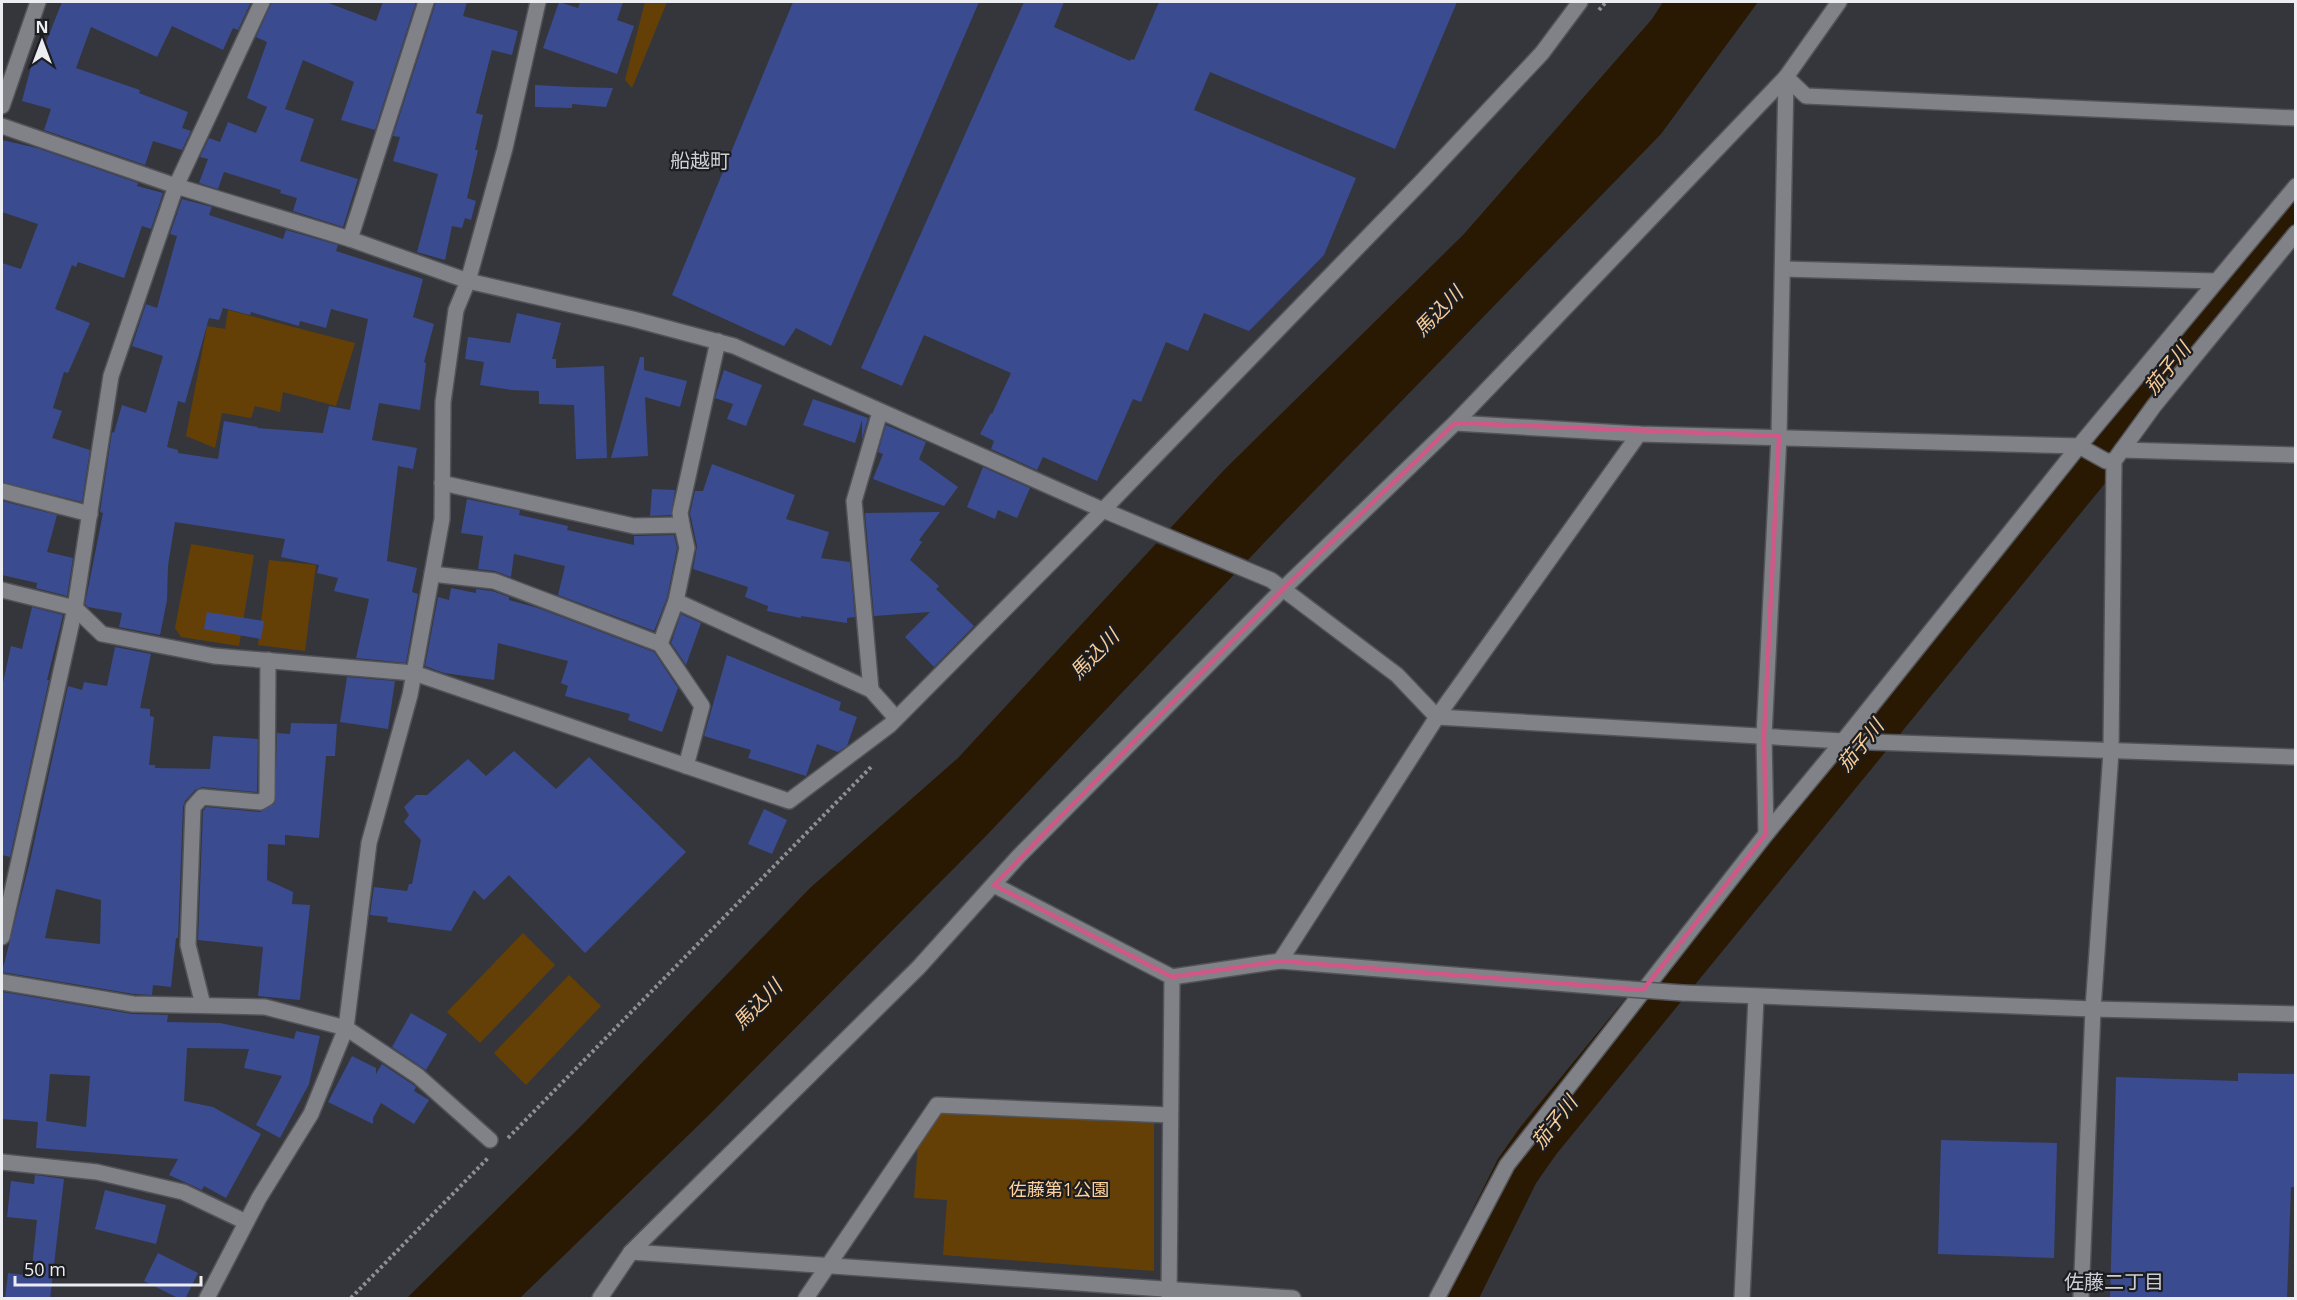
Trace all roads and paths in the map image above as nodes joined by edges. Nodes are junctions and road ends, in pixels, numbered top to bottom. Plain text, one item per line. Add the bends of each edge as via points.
1 (38, 2) edge
2 (262, 2) edge
3 (426, 2) edge
4 (537, 2) edge
5 (1580, 2) edge
6 (1839, 2) edge
7 (1786, 77) junction
8 (2, 106) edge
9 (2295, 118) edge
10 (2, 126) edge
11 (176, 186) junction
12 (2295, 186) edge
13 (2295, 233) edge
14 (350, 239) junction
15 (1783, 269) junction
16 (2215, 280) junction
17 (468, 281) junction
18 (718, 341) junction
19 (880, 412) junction
20 (1455, 423) junction
21 (1639, 434) junction
22 (1779, 436) junction
23 (2079, 446) junction
24 (2295, 455) edge
25 (2114, 458) junction
26 (442, 483) junction
27 (2, 491) edge
28 (1109, 513) junction
29 (90, 514) junction
30 (682, 525) junction
31 (432, 574) junction
32 (1277, 584) junction
33 (2, 590) edge
34 (676, 601) junction
35 (75, 608) junction
36 (660, 644) junction
37 (268, 660) junction
38 (414, 673) junction
39 (871, 690) junction
40 (1437, 717) junction
41 (896, 718) junction
42 (1764, 736) junction
43 (1843, 741) junction
44 (2111, 752) junction
45 (2295, 757) edge
46 (880, 758) dead end
47 (686, 766) junction
48 (1766, 834) junction
49 (994, 885) junction
50 (2, 937) edge
51 (1280, 961) junction
52 (1172, 977) junction
53 (2, 982) edge
54 (1756, 998) junction
55 (203, 1005) junction
56 (2093, 1009) junction
57 (2295, 1014) edge
58 (345, 1028) junction
59 (1170, 1115) junction
60 (494, 1147) junction
61 (2, 1162) edge
62 (246, 1222) junction
63 (631, 1252) junction
64 (830, 1265) junction
65 (1168, 1294) edge
66 (207, 1299) edge
67 (351, 1299) edge
68 (600, 1299) edge
69 (806, 1299) edge
70 (1293, 1299) edge
71 (1437, 1299) edge
72 (1742, 1299) edge
73 (2081, 1299) edge

1 - 8 street
2 - 11 street
3 - 14 street
4 - 17 street via 505,148
5 - 28 street via 1542,53
6 - 7 street
7 - 9 street via 1806,96
7 - 15 street
7 - 20 street
10 - 11 street
11 - 14 street
11 - 29 street via 111,376
12 - 16 street
13 - 25 street
14 - 17 street
15 - 16 street
15 - 22 street
16 - 23 street
17 - 18 street
17 - 26 street via 456,310 443,402
18 - 19 street
18 - 30 street via 680,513
19 - 28 street
19 - 39 street via 854,501
20 - 21 street
20 - 32 street
21 - 22 street
21 - 40 street
22 - 23 street
22 - 42 street
23 - 25 street
23 - 43 street
24 - 25 street
25 - 44 street
26 - 30 street via 634,526
26 - 31 street via 442,519
27 - 29 street
28 - 32 street
28 - 41 street
29 - 35 street
30 - 34 street via 687,548
31 - 36 street via 494,581
31 - 38 street
32 - 40 street via 1397,675
32 - 49 street
33 - 35 street
34 - 36 street
34 - 39 street
35 - 37 street via 102,634 214,656
35 - 50 street
36 - 47 street via 702,706
37 - 38 street
37 - 55 street via 267,798 260,802 202,797 193,807 188,945
38 - 47 street
38 - 58 street via 369,843
39 - 41 street
40 - 42 street
40 - 51 street
41 - 47 street via 789,801
42 - 43 street
42 - 48 street
43 - 44 street
43 - 48 street
44 - 45 street
44 - 56 street
46 - 60 path
48 - 71 street via 1507,1165
49 - 52 street
49 - 63 street via 919,967
51 - 52 street
51 - 54 street, bridge
52 - 59 street
53 - 55 street via 133,1004
54 - 56 street
54 - 72 street
55 - 58 street via 265,1007
56 - 57 street
56 - 73 street
58 - 60 street via 418,1076
58 - 62 street via 311,1114
59 - 64 street via 937,1105
59 - 65 street
60 - 67 path
61 - 62 street via 97,1172 183,1192
62 - 66 street
63 - 64 street
63 - 68 street
64 - 65 street
64 - 69 street
65 - 70 street

